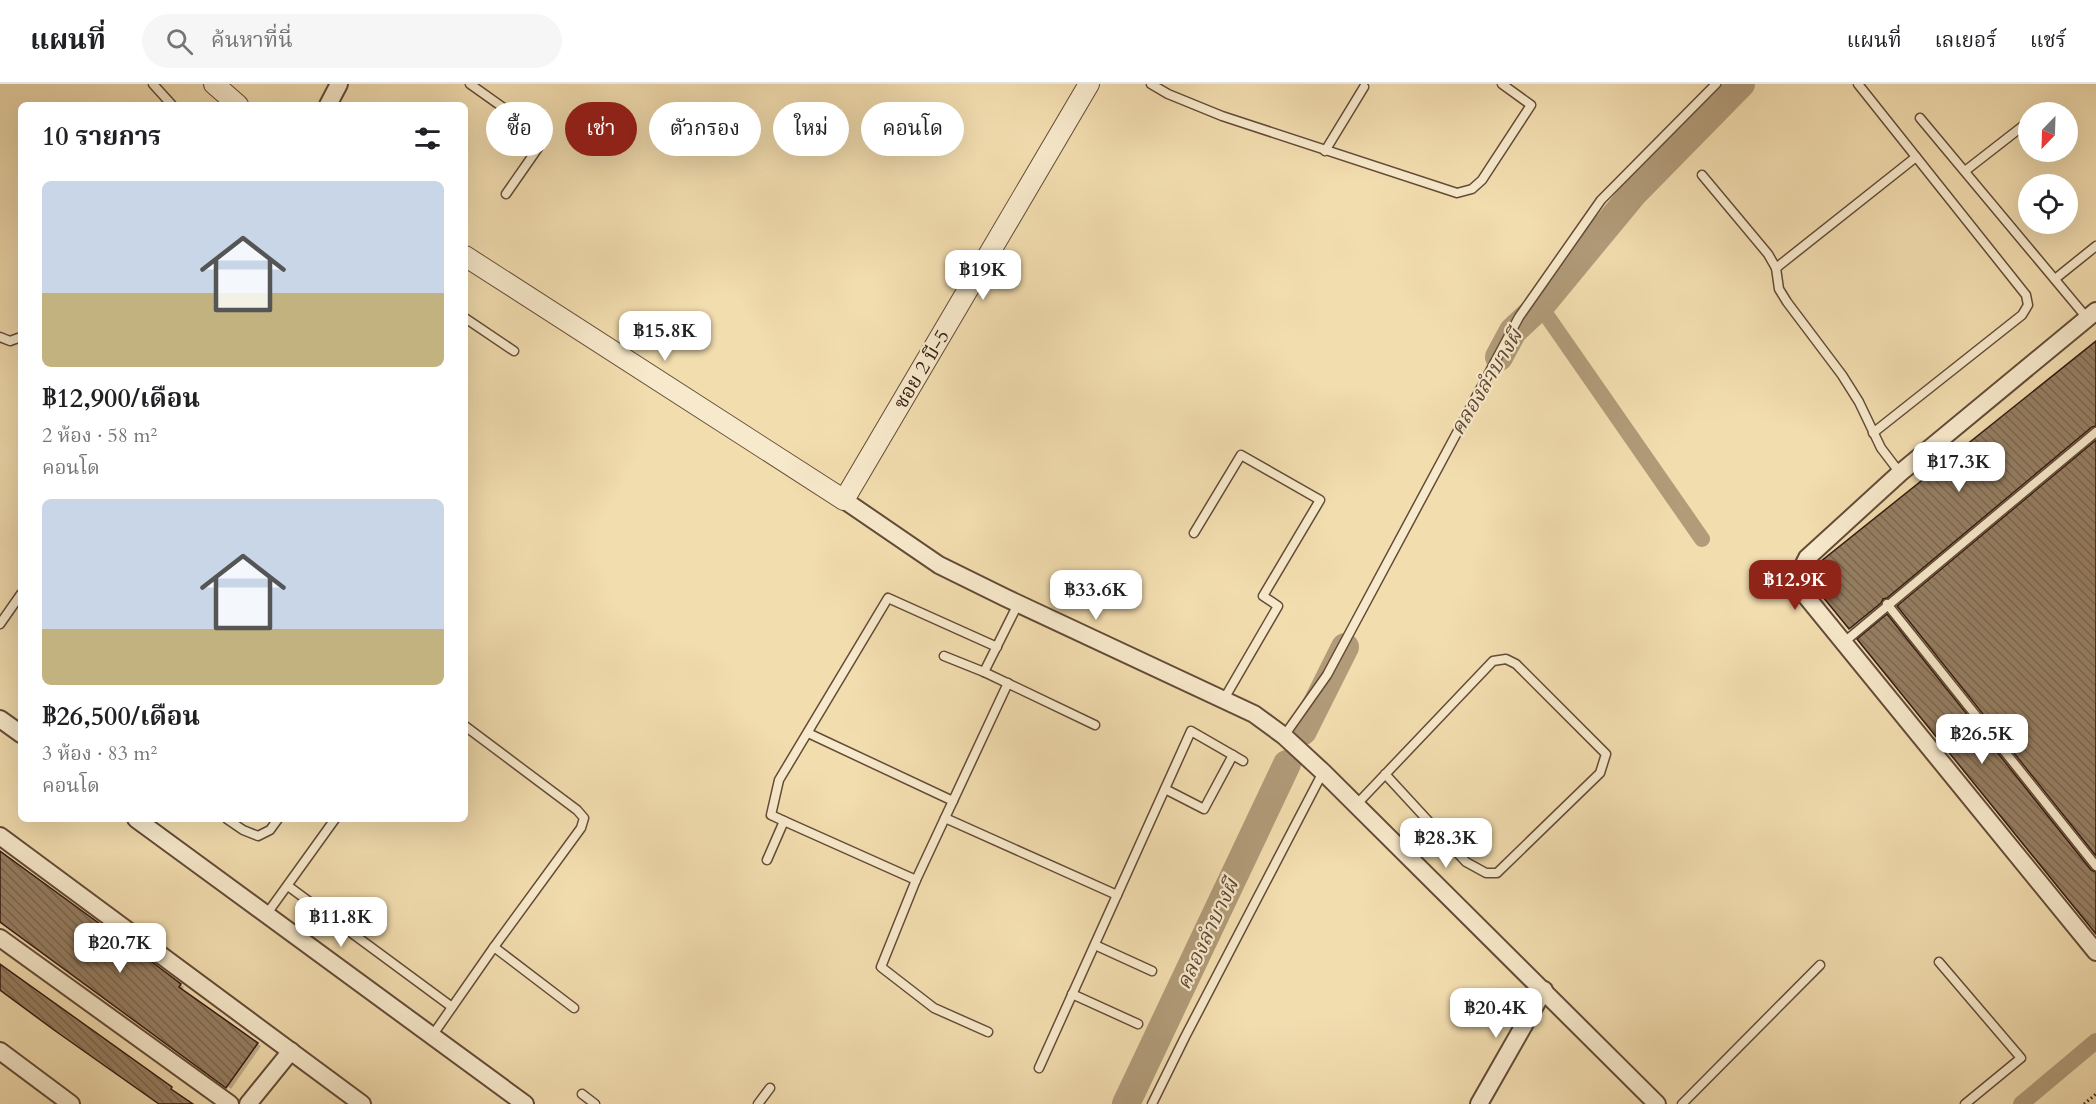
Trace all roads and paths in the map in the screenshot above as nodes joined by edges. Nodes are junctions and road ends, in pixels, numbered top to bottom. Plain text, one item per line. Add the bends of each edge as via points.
1 (153, 84) edge
2 (214, 84) edge
3 (339, 84) edge
4 (470, 84) edge
5 (1089, 84) edge
6 (1502, 84) edge
7 (1716, 84) edge
8 (1858, 84) edge
9 (1157, 86) edge
10 (1364, 87) dead end
11 (169, 102) edge
12 (235, 102) edge
13 (330, 102) edge
14 (1920, 118) dead end
15 (2018, 130) edge
16 (1325, 151) junction
17 (1916, 157) junction
18 (1965, 171) junction
19 (1702, 175) dead end
20 (506, 194) dead end
21 (2096, 246) edge
22 (468, 258) edge
23 (1776, 268) junction
24 (2055, 279) junction
25 (2092, 315) edge
26 (468, 320) edge
27 (0, 337) edge
28 (18, 338) edge
29 (514, 351) dead end
30 (2096, 432) edge
31 (1873, 433) junction
32 (1900, 473) junction
33 (844, 500) junction
34 (1194, 533) dead end
35 (18, 598) edge
36 (1017, 604) junction
37 (1887, 604) junction
38 (0, 624) edge
39 (1843, 643) junction
40 (997, 647) junction
41 (944, 656) dead end
42 (984, 672) junction
43 (1008, 683) junction
44 (1224, 699) junction
45 (0, 719) edge
46 (1095, 725) dead end
47 (468, 728) edge
48 (18, 732) edge
49 (808, 733) junction
50 (1284, 736) junction
51 (1233, 755) junction
52 (1244, 761) dead end
53 (1323, 772) junction
54 (1385, 774) junction
55 (1165, 789) junction
56 (953, 801) junction
57 (1356, 805) junction
58 (945, 818) junction
59 (784, 821) junction
60 (140, 822) edge
61 (231, 822) edge
62 (276, 822) edge
63 (333, 822) edge
64 (0, 836) edge
65 (767, 860) dead end
66 (2096, 866) edge
67 (916, 880) junction
68 (288, 886) junction
69 (1117, 895) junction
70 (266, 915) junction
71 (0, 938) edge
72 (1095, 945) junction
73 (494, 947) junction
74 (2095, 949) edge
75 (1939, 962) dead end
76 (1820, 965) dead end
77 (1152, 971) dead end
78 (1544, 990) junction
79 (1072, 994) junction
80 (452, 1006) junction
81 (574, 1008) dead end
82 (1138, 1024) dead end
83 (988, 1032) dead end
84 (432, 1036) junction
85 (0, 1051) edge
86 (291, 1051) junction
87 (1040, 1068) dead end
88 (770, 1088) dead end
89 (582, 1094) dead end
90 (2096, 1094) edge
91 (66, 1102) edge
92 (230, 1104) edge
93 (248, 1104) edge
94 (362, 1104) edge
95 (525, 1104) edge
96 (595, 1104) edge
97 (758, 1104) edge
98 (1152, 1104) edge
99 (1479, 1104) edge
100 (1657, 1104) edge
101 (1682, 1104) edge
102 (1965, 1104) edge
103 (2084, 1104) edge

1 - 11 lane
2 - 12 street
3 - 13 street
4 - 20 lane via 532,128 540,140
5 - 33 street, ซอย 2 บี-5
6 - 16 lane via 1531,105 1482,180 1472,189 1457,193
7 - 50 lane via 1601,200 1519,317 1327,675
8 - 17 lane
9 - 16 lane via 1222,116
10 - 16 lane
14 - 18 lane
15 - 18 lane
17 - 23 lane
17 - 31 lane via 2026,295 2028,304 2022,315
18 - 24 lane
19 - 23 lane
21 - 24 lane
22 - 33 street
23 - 31 lane via 1779,289 1842,375
24 - 25 lane
25 - 32 street
26 - 29 lane
27 - 28 lane via 10,341
30 - 37 lane
31 - 32 lane
32 - 39 street via 1808,558 1799,574 1800,589
33 - 36 street via 939,565
34 - 44 lane via 1241,455 1320,500 1263,596 1278,606
35 - 38 lane
36 - 40 lane
36 - 44 street
37 - 39 lane
37 - 66 lane
39 - 74 street
40 - 42 lane
40 - 49 lane via 888,598
41 - 42 lane
42 - 43 lane
43 - 46 lane
43 - 56 lane
44 - 50 street
45 - 48 street
47 - 73 lane via 584,818 582,828
49 - 56 lane
49 - 59 lane via 779,780 771,815
50 - 53 street
51 - 52 lane
51 - 55 lane via 1204,809
51 - 55 lane via 1191,731
53 - 57 street
53 - 98 lane
54 - 54 lane via 1466,862 1486,873 1497,873 1600,773 1606,754 1516,664 1506,659 1493,661
54 - 57 lane
55 - 69 lane
56 - 58 lane
57 - 78 street
58 - 67 lane
58 - 69 lane
59 - 65 lane
59 - 67 lane
60 - 70 street
61 - 62 lane via 258,836 270,831
63 - 68 lane
64 - 86 street
67 - 83 lane via 881,967 934,1008
68 - 70 lane
68 - 80 lane
69 - 72 lane
70 - 84 street
71 - 92 street
72 - 77 lane
72 - 79 lane
73 - 80 lane
73 - 81 lane
75 - 102 lane via 2021,1058
76 - 101 lane
78 - 99 street
78 - 100 street
79 - 82 lane
79 - 87 lane
80 - 84 lane
84 - 95 street
85 - 91 street
86 - 93 street
86 - 94 street
88 - 97 lane
89 - 96 lane
90 - 103 path

